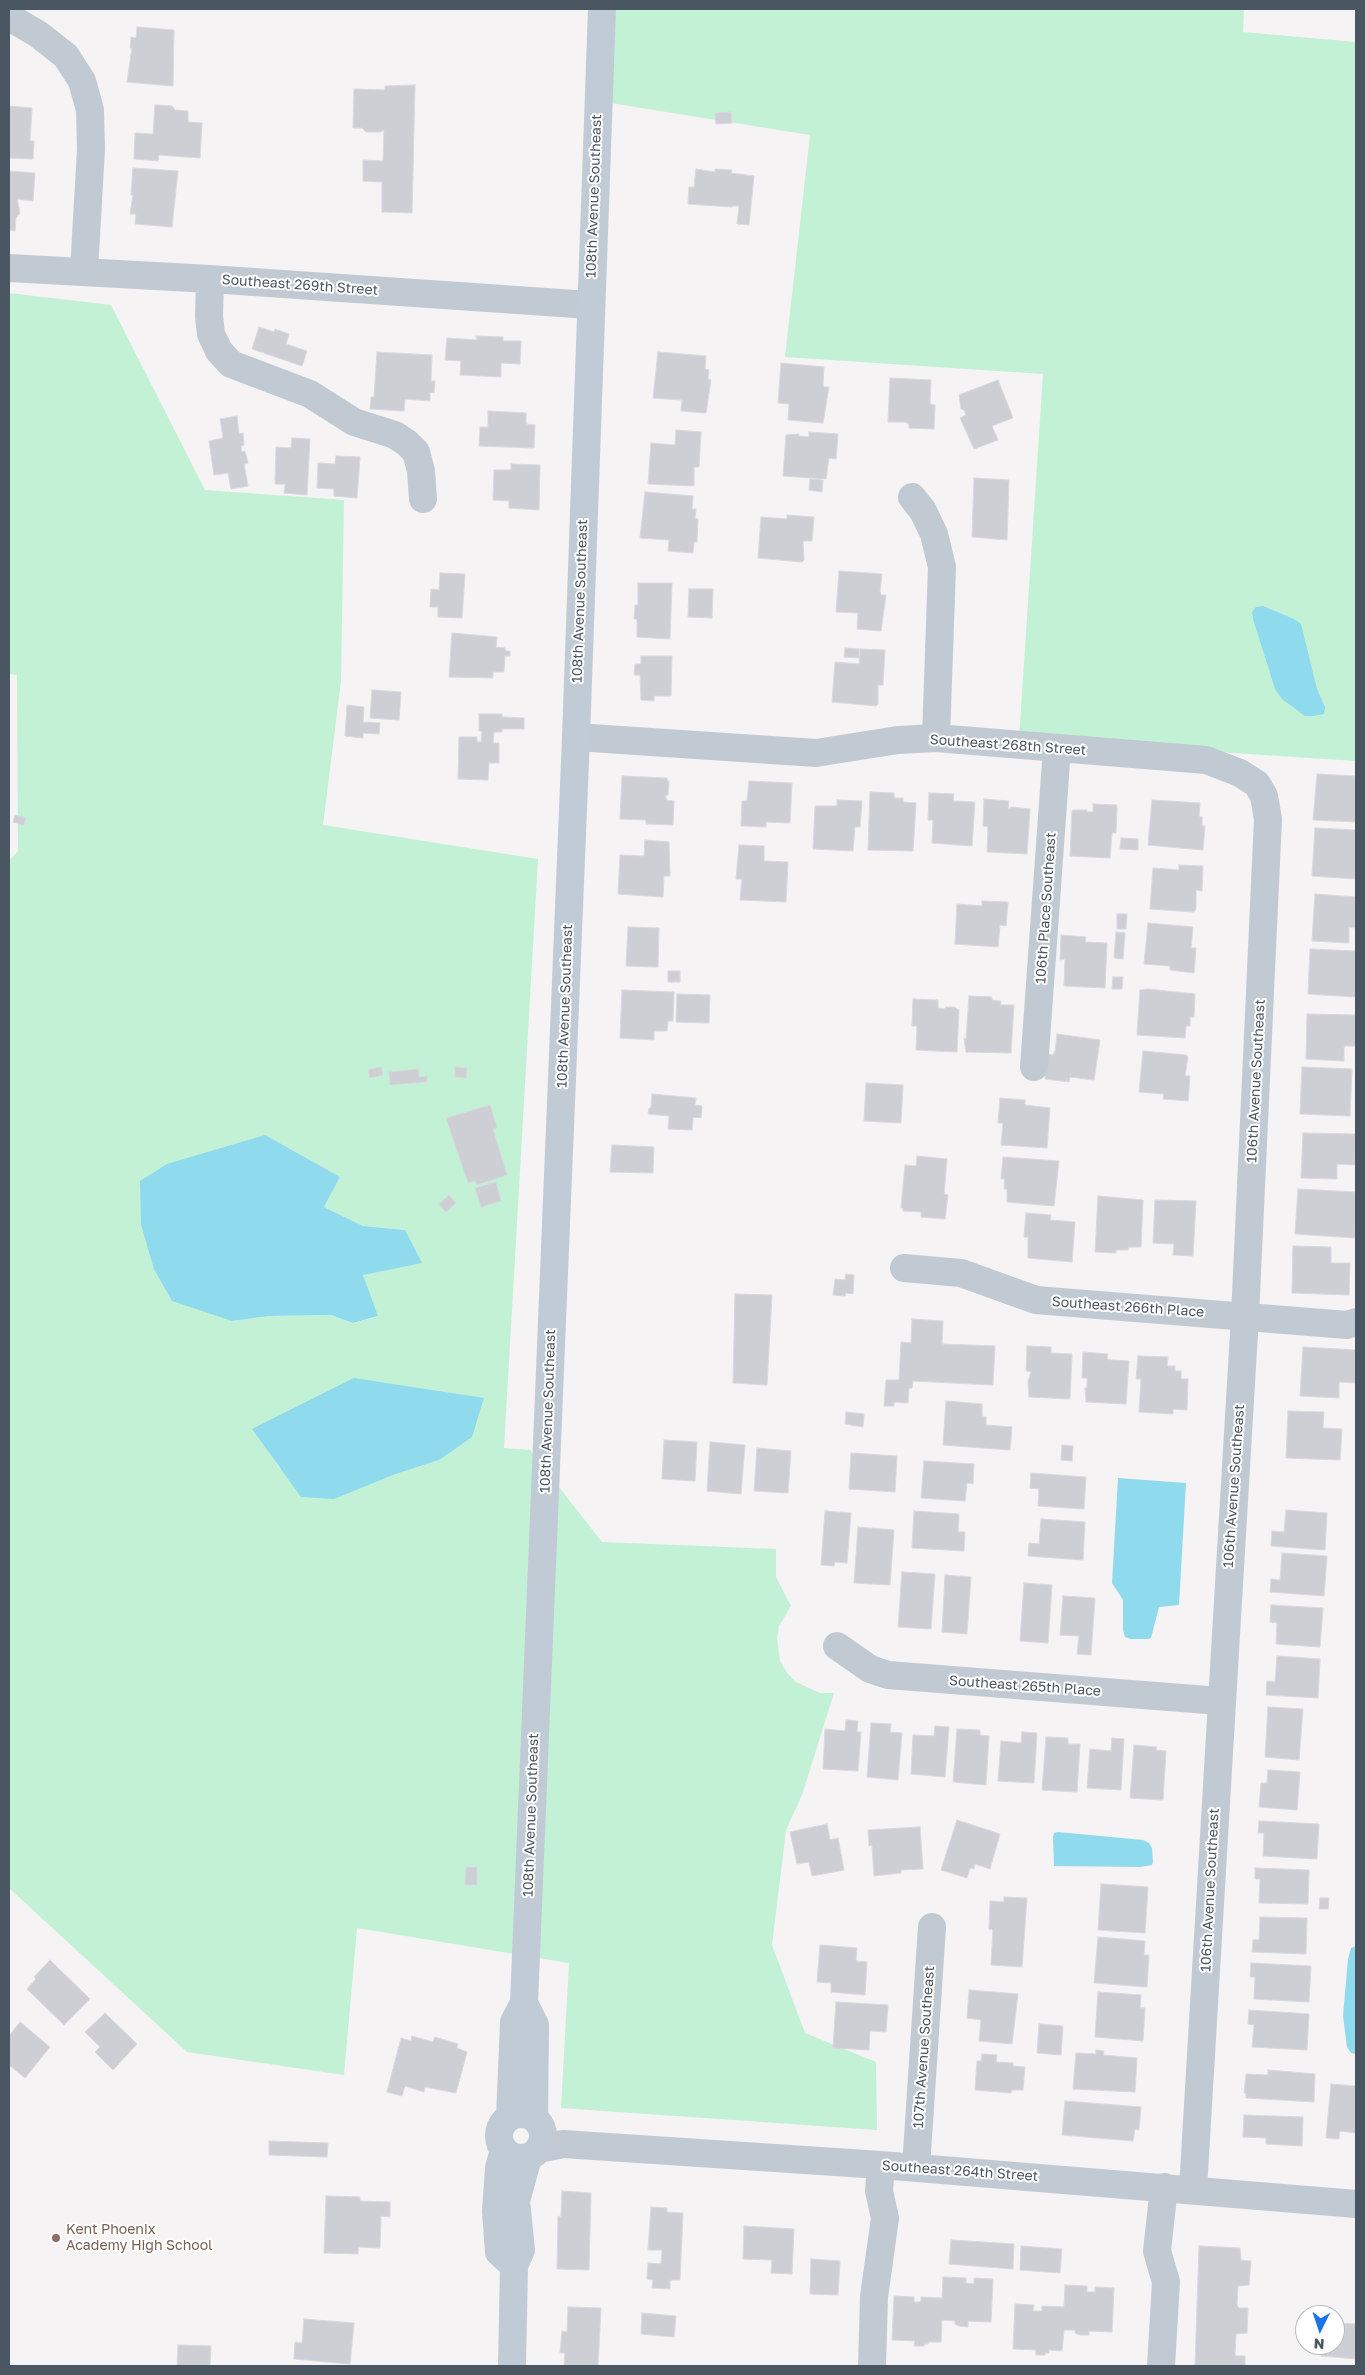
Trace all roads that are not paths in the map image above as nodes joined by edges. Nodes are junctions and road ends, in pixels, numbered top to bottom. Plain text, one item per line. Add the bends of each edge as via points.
1 (602, 9) edge
2 (9, 17) edge
3 (9, 268) edge
4 (84, 271) junction
5 (210, 279) junction
6 (590, 305) junction
7 (912, 497) dead end
8 (423, 499) dead end
9 (576, 737) junction
10 (936, 738) junction
11 (1057, 748) junction
12 (1257, 784) joint
13 (1034, 1067) dead end
14 (904, 1268) dead end
15 (1245, 1316) junction
16 (1356, 1322) edge
17 (837, 1646) dead end
18 (1220, 1701) junction
19 (932, 1927) dead end
20 (531, 2138) junction
21 (881, 2165) junction
22 (916, 2167) junction
23 (1164, 2186) junction
24 (1193, 2189) junction
25 (1356, 2204) edge
26 (512, 2366) edge
27 (872, 2366) edge
28 (1161, 2366) edge

1 - 6 street, 108th Avenue Southeast
2 - 4 street via 66,56 82,81 90,110
3 - 4 street, Southeast 269th Street
4 - 5 street, Southeast 269th Street
5 - 6 street, Southeast 269th Street
5 - 8 street via 211,334 219,351 231,364 310,394 354,422 395,435 408,443 416,452
6 - 9 street, 108th Avenue Southeast
7 - 10 street via 934,534 942,567
9 - 10 street, Southeast 268th Street via 816,753 898,740
9 - 20 street, 108th Avenue Southeast via 524,2003 535,2025
10 - 11 street, Southeast 268th Street
11 - 12 street, Southeast 268th Street via 1206,760 1240,773
11 - 13 street, 106th Place Southeast
12 - 15 street, 106th Avenue Southeast via 1264,796 1268,819
14 - 15 street, Southeast 266th Place via 962,1274 1036,1300
15 - 16 street, Southeast 266th Place via 1347,1325
15 - 18 street, 106th Avenue Southeast
17 - 18 street, Southeast 265th Place via 870,1669 888,1675
18 - 24 street, 106th Avenue Southeast
19 - 22 street, 107th Avenue Southeast
20 - 21 street, Southeast 264th Street
20 - 26 street, 108th Avenue Southeast via 499,2168 496,2210 499,2252 514,2266
21 - 22 street, Southeast 264th Street
21 - 27 street via 879,2191 885,2218 874,2297
22 - 23 street, Southeast 264th Street
23 - 24 street, Southeast 264th Street
23 - 28 street via 1157,2251 1166,2282
24 - 25 street, Southeast 264th Street

